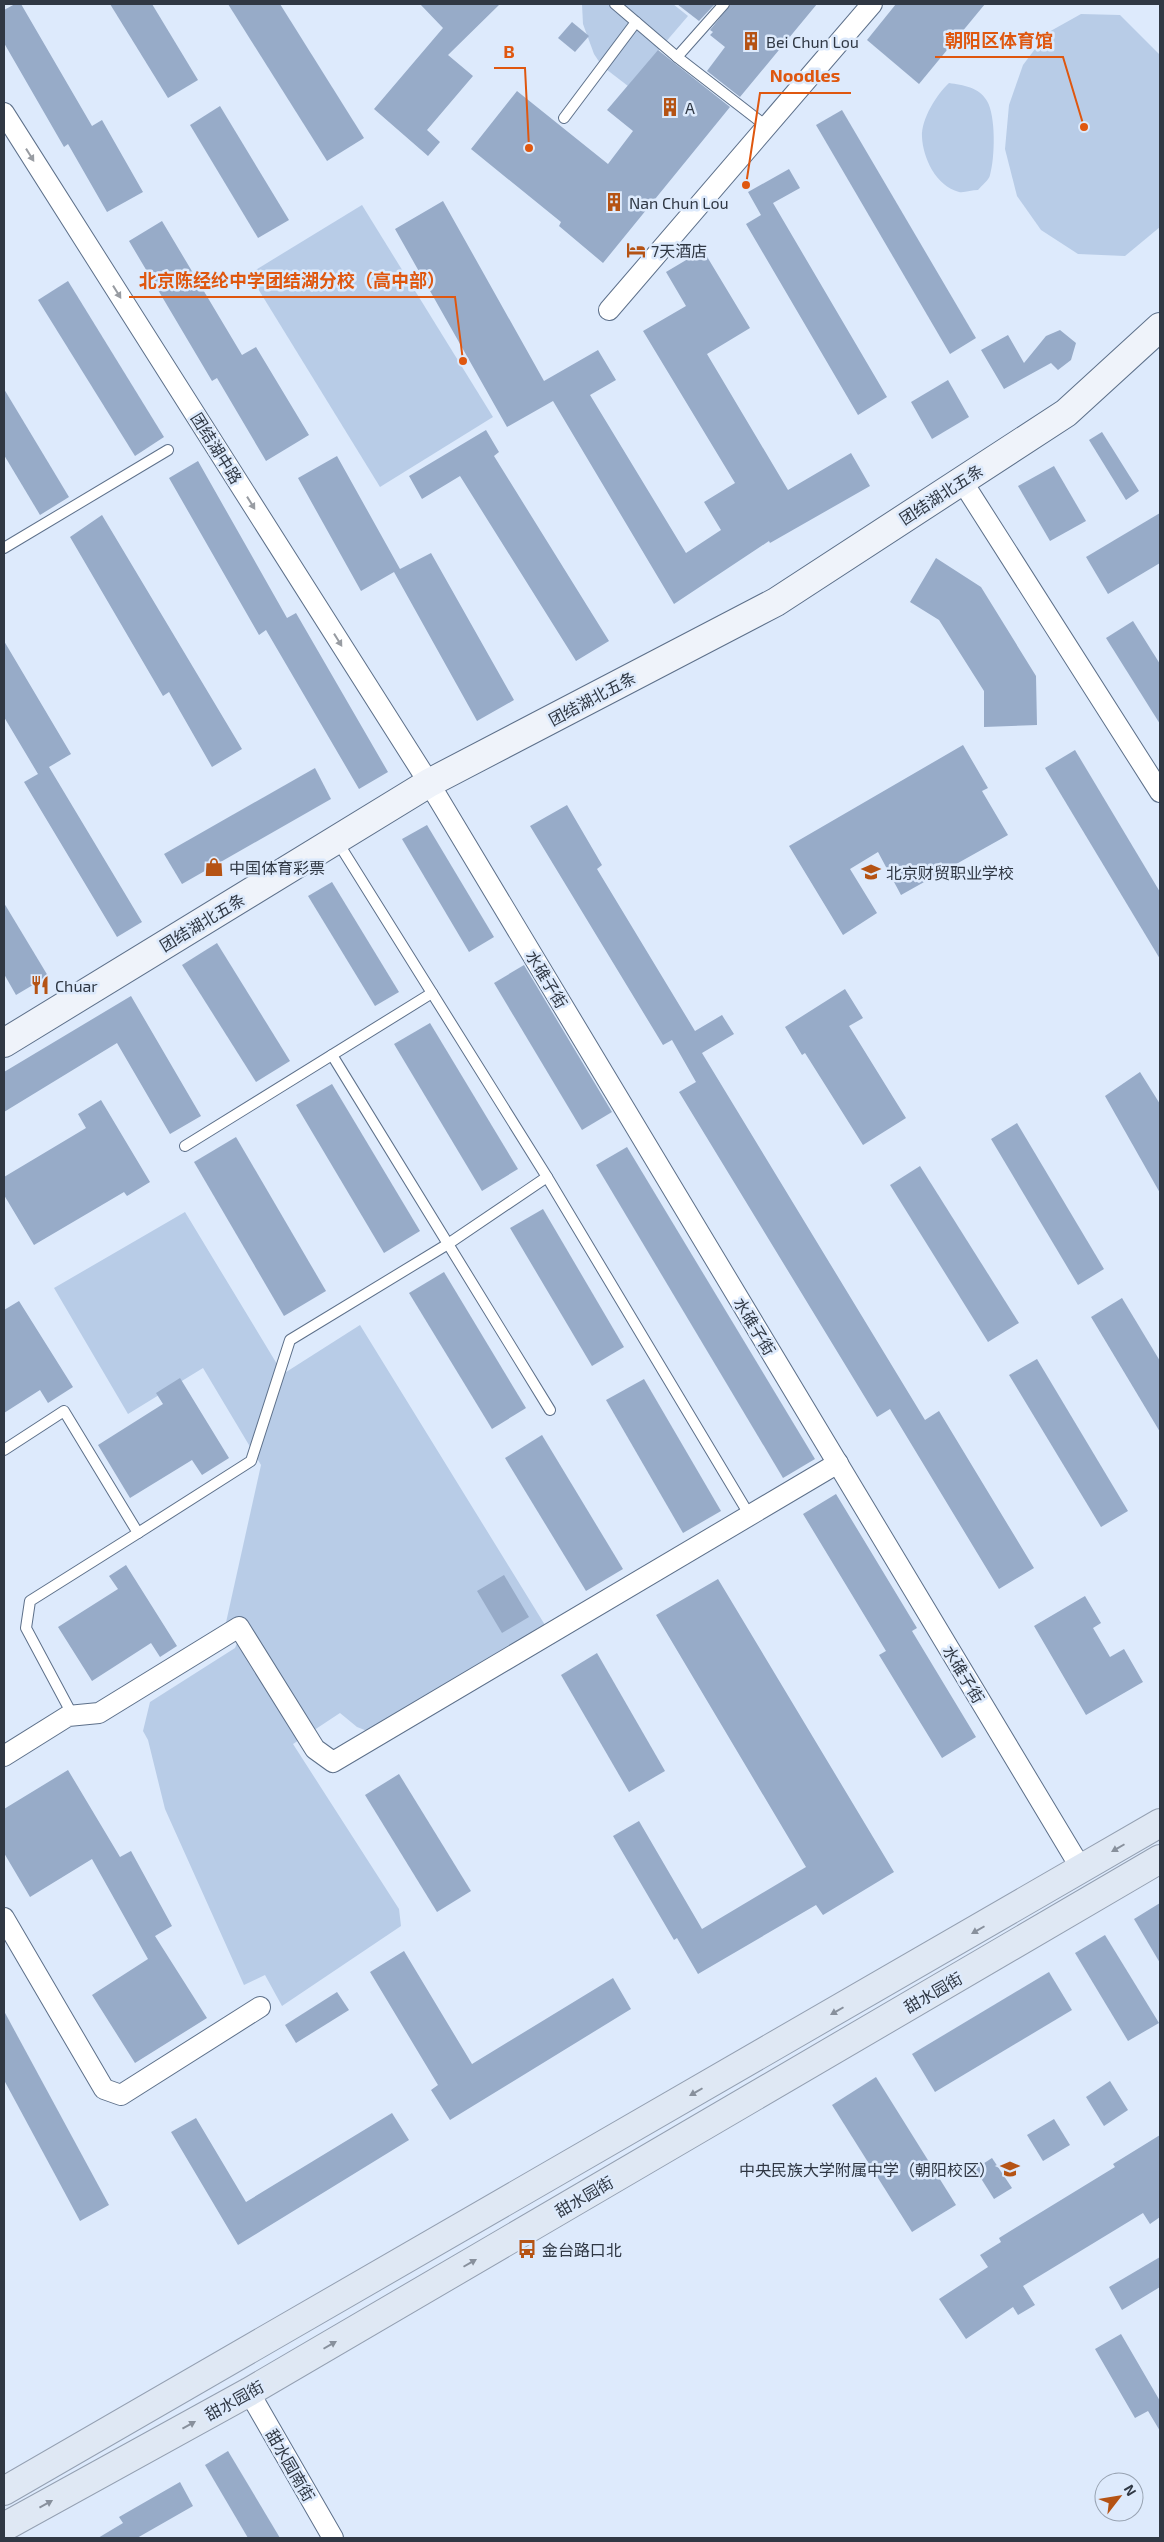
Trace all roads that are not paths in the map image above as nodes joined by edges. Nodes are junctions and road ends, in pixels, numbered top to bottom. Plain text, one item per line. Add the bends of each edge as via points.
1 (615, 4) edge
2 (724, 4) edge
3 (867, 5) edge
4 (636, 22) junction
5 (677, 57) junction
6 (4, 114) edge
7 (564, 118) dead end
8 (766, 126) junction
9 (609, 310) dead end
10 (1160, 327) edge
11 (168, 450) dead end
12 (962, 481) junction
13 (4, 548) edge
14 (429, 783) junction
15 (1160, 792) edge
16 (337, 840) junction
17 (432, 993) junction
18 (4, 1043) edge
19 (332, 1055) junction
20 (185, 1146) dead end
21 (548, 1177) junction
22 (448, 1244) junction
23 (550, 1410) dead end
24 (4, 1450) edge
25 (838, 1463) junction
26 (750, 1516) junction
27 (138, 1534) junction
28 (74, 1716) junction
29 (4, 1756) edge
30 (1160, 1823) edge
31 (1160, 1859) edge
32 (1082, 1870) junction
33 (4, 1918) edge
34 (260, 2007) dead end
35 (250, 2392) junction
36 (4, 2491) edge
37 (4, 2527) edge
38 (333, 2538) edge

1 - 4 lane
2 - 5 lane
3 - 8 street
4 - 5 lane
4 - 7 lane
5 - 8 lane
6 -> 14 street, 团结湖中路
8 - 9 street
10 - 12 street, 团结湖北五条 via 1066,412
11 - 13 lane
12 - 14 street, 团结湖北五条 via 776,602
12 - 15 street
14 - 16 street, 团结湖北五条
14 - 25 street, 水碓子街
16 - 17 lane
16 - 18 street, 团结湖北五条
17 - 19 lane
17 - 21 lane
19 - 20 lane
19 - 22 lane
21 - 22 lane
21 - 26 lane
22 - 23 lane
22 - 27 lane via 290,1340 251,1461
24 - 27 lane via 64,1411
25 - 26 street
25 - 32 street, 水碓子街
26 - 28 street via 333,1762 315,1749 239,1627 99,1713
27 - 28 lane via 30,1601 26,1628
28 - 29 street via 68,1716
30 -> 32 main road, 甜水园街
35 -> 31 main road, 甜水园街
32 -> 36 main road, 甜水园街
33 - 34 street via 104,2089 121,2096
37 -> 35 main road, 甜水园街
35 - 38 street, 甜水园南街

